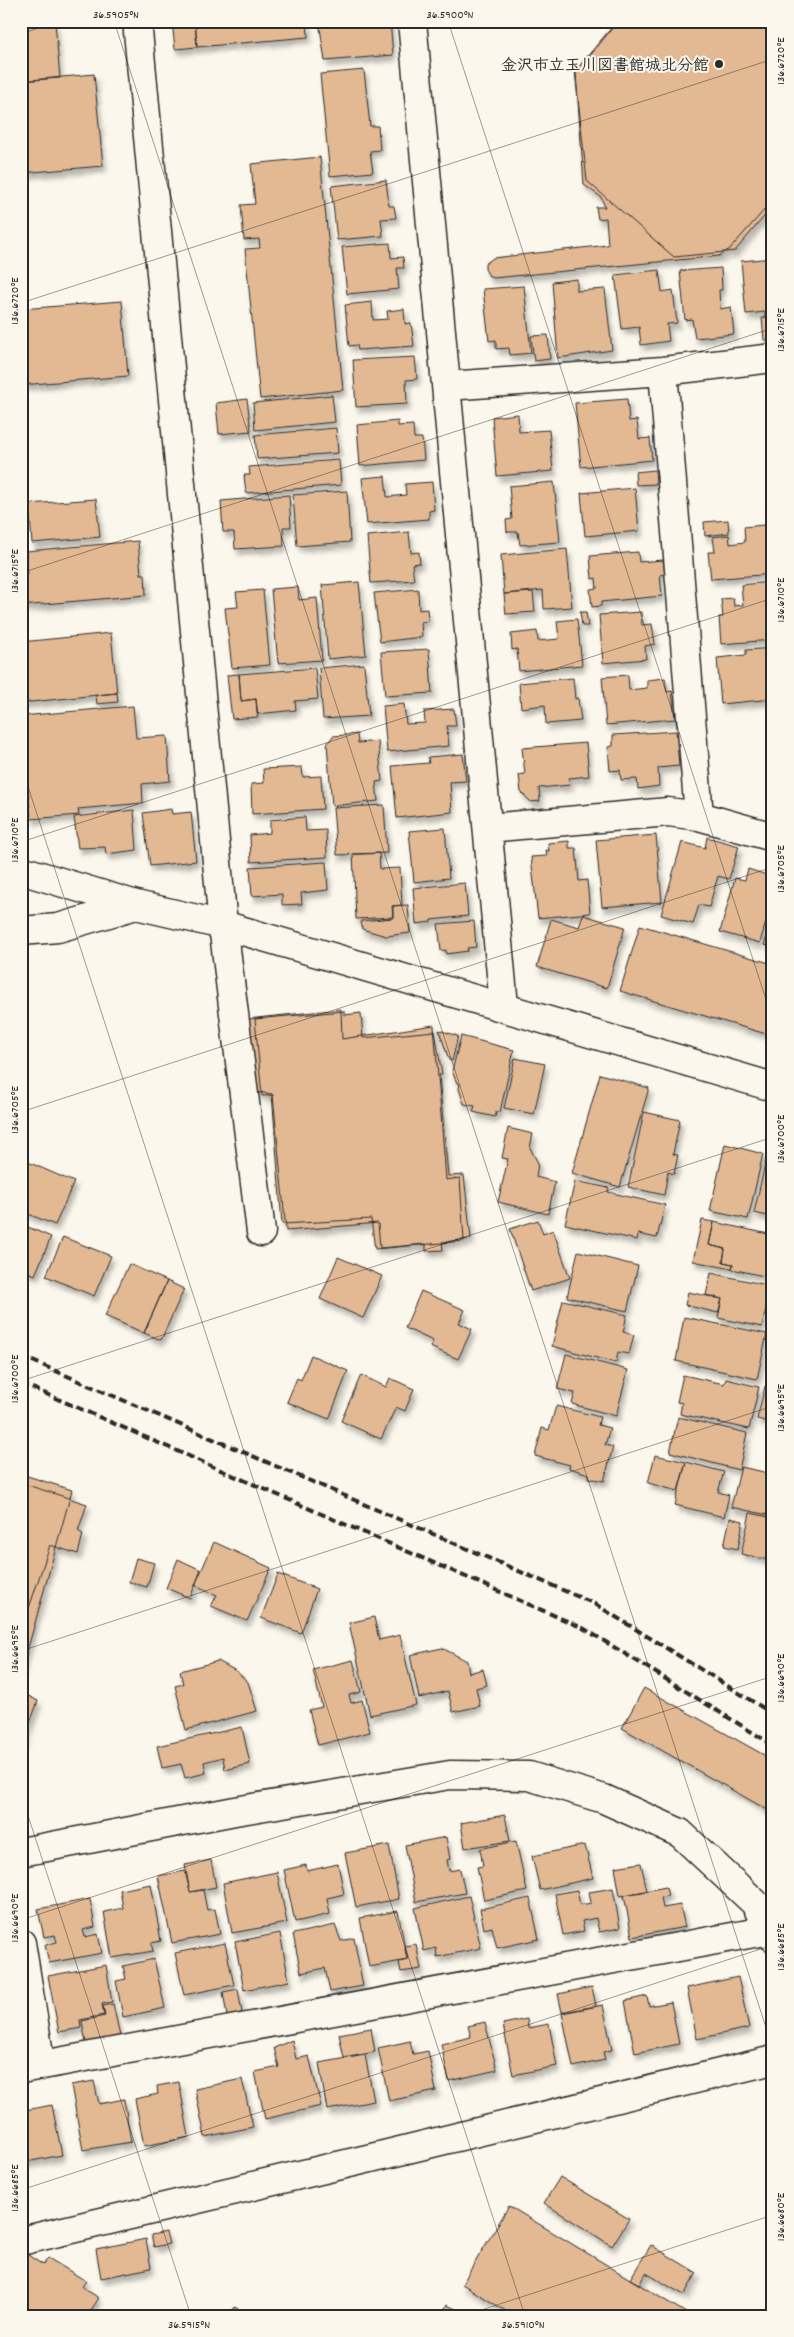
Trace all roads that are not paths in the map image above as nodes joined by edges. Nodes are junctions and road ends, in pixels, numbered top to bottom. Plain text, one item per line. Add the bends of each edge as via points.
1 (137, 21) edge
2 (412, 21) edge
3 (773, 358) edge
4 (663, 371) junction
5 (447, 386) junction
6 (699, 816) junction
7 (488, 828) junction
8 (773, 837) edge
9 (21, 870) edge
10 (136, 906) junction
11 (223, 925) junction
12 (21, 931) edge
13 (504, 1006) junction
14 (773, 1087) edge
15 (261, 1232) dead end
16 (21, 1852) edge
17 (771, 1934) edge
18 (21, 1943) edge
19 (773, 2060) edge
20 (31, 2068) edge
21 (21, 2241) edge

1 - 11 street
2 - 5 street
3 - 4 street
4 - 5 street
4 - 6 street
5 - 7 street
6 - 7 street via 668,812
6 - 8 street
7 - 13 street
9 - 10 street
10 - 11 street
10 - 12 street via 58,928
11 - 13 street
11 - 15 street
13 - 14 street
16 - 17 street via 235,1811 450,1775 529,1776 604,1799 680,1833 755,1903
17 - 20 street
18 - 20 street
19 - 21 street

